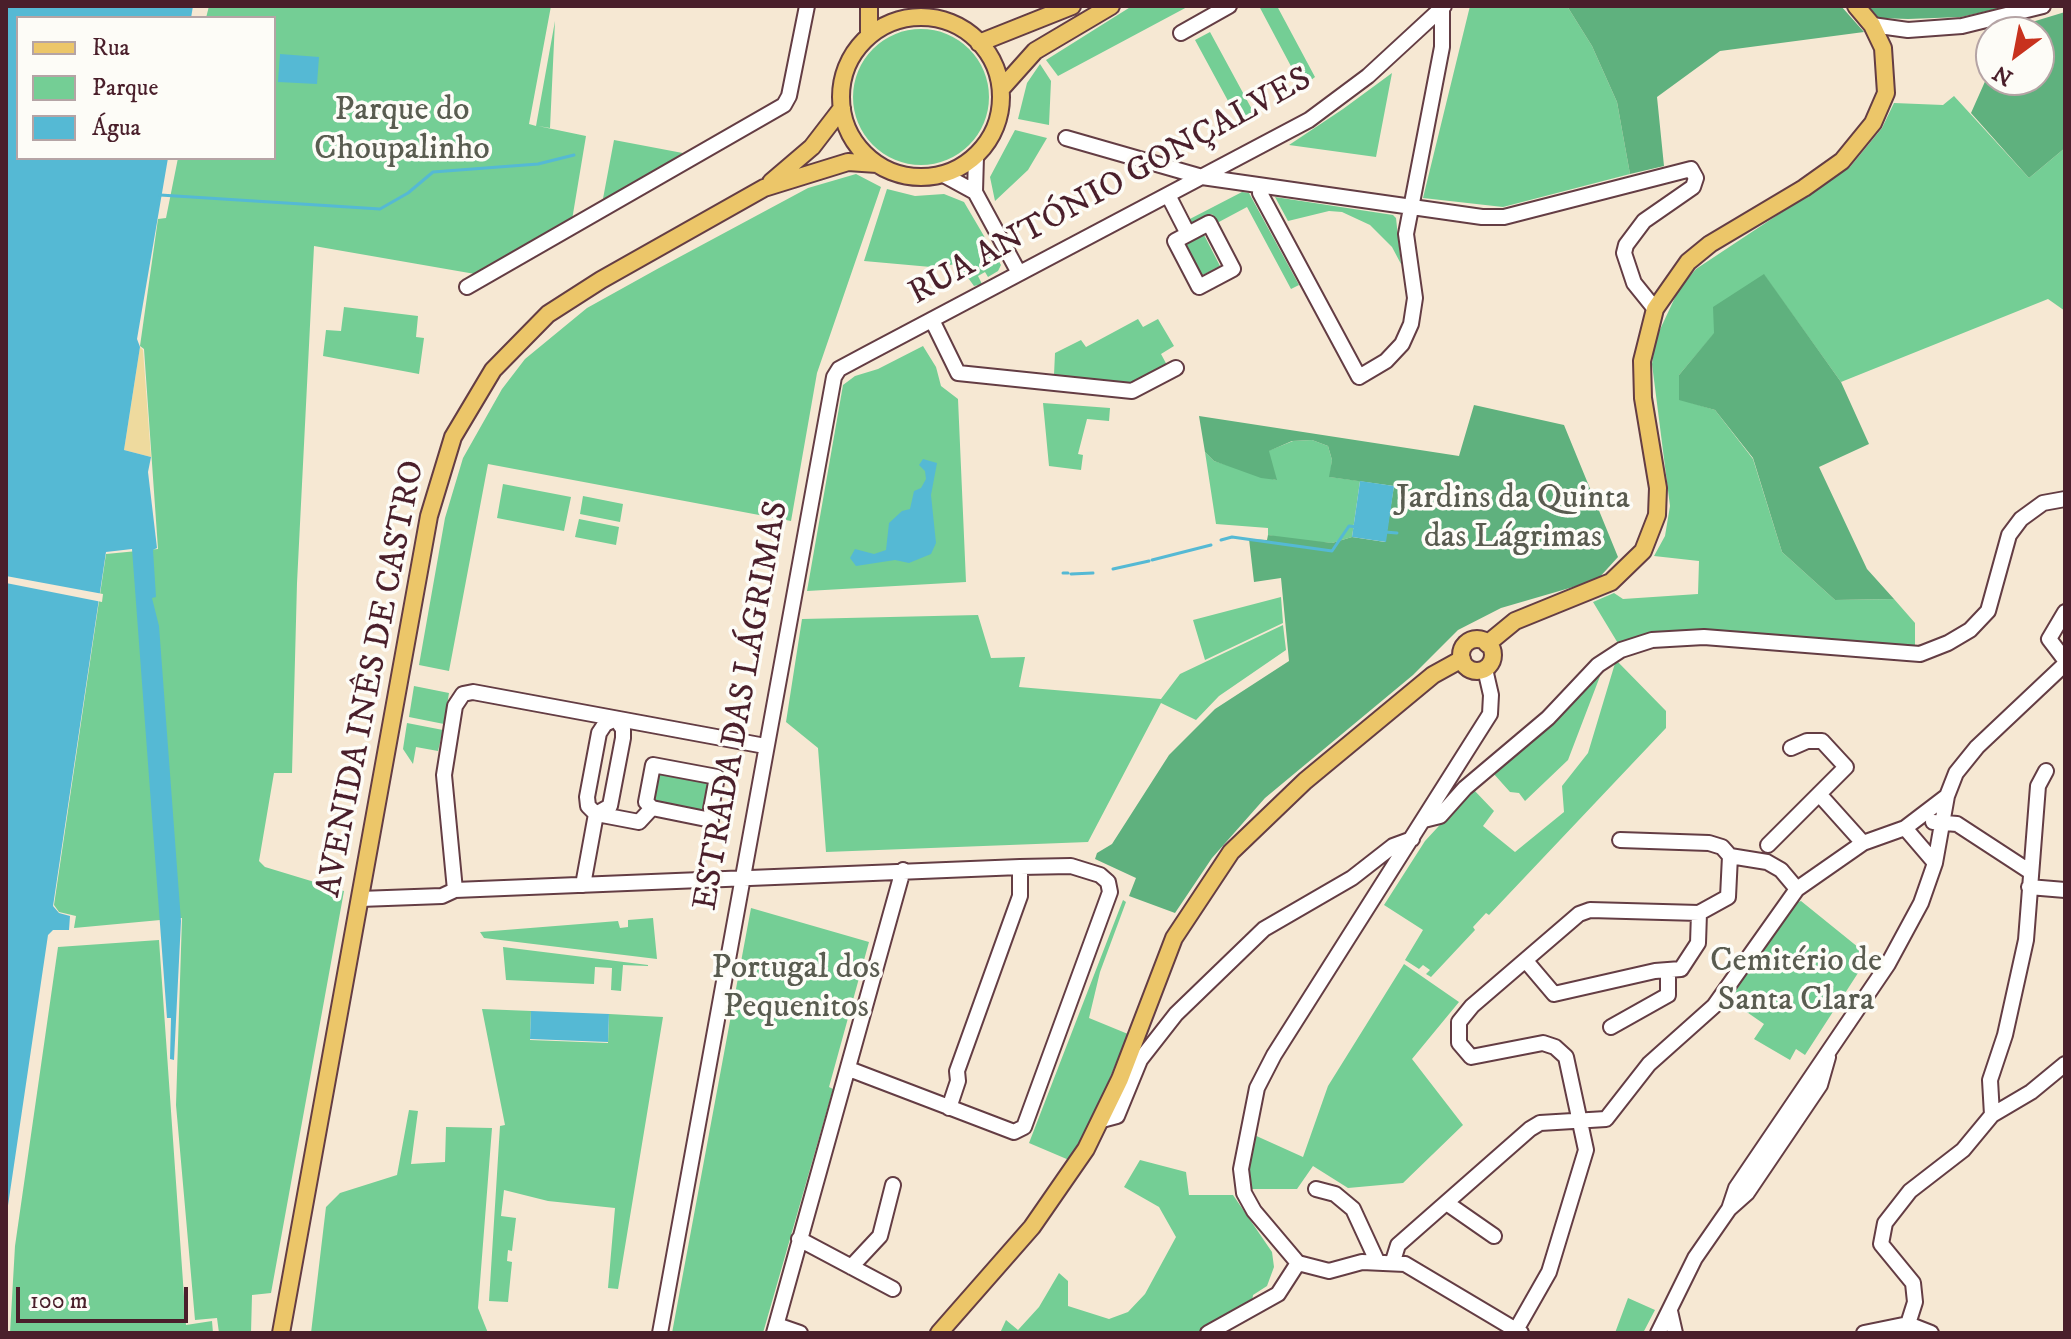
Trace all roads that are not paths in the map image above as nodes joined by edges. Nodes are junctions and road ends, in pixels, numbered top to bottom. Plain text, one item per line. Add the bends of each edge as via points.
1 (807, 6) edge
2 (872, 6) edge
3 (1072, 6) edge
4 (1111, 6) edge
5 (1229, 6) edge
6 (1856, 6) edge
7 (2043, 6) edge
8 (1443, 8) edge
9 (894, 22) junction
10 (1872, 25) junction
11 (1908, 30) junction
12 (1181, 33) dead end
13 (869, 36) junction
14 (979, 43) junction
15 (1883, 48) junction
16 (1001, 89) junction
17 (842, 108) junction
18 (1066, 138) dead end
19 (976, 156) junction
20 (877, 164) junction
21 (942, 174) junction
22 (1202, 177) junction
23 (764, 188) junction
24 (975, 192) junction
25 (1260, 193) dead end
26 (1168, 195) junction
27 (1410, 206) junction
28 (1188, 234) junction
29 (1019, 273) junction
30 (467, 287) dead end
31 (1655, 309) junction
32 (932, 320) junction
33 (1176, 368) dead end
34 (834, 377) joint
35 (2065, 499) edge
36 (2065, 612) edge
37 (1487, 644) junction
38 (1462, 659) junction
39 (2065, 662) edge
40 (1485, 669) junction
41 (616, 719) junction
42 (765, 746) junction
43 (1791, 748) dead end
44 (2046, 771) dead end
45 (1819, 794) junction
46 (1947, 796) junction
47 (652, 808) junction
48 (596, 814) junction
49 (1424, 820) junction
50 (1911, 824) junction
51 (1941, 827) junction
52 (1412, 839) junction
53 (1620, 840) dead end
54 (1863, 843) junction
55 (1768, 845) dead end
56 (1730, 856) junction
57 (1935, 863) junction
58 (1020, 867) junction
59 (903, 870) junction
60 (2029, 871) junction
61 (744, 877) junction
62 (583, 885) junction
63 (2029, 887) junction
64 (1797, 889) junction
65 (455, 890) junction
66 (2065, 890) edge
67 (360, 899) junction
68 (1699, 913) junction
69 (1526, 961) junction
70 (1675, 969) junction
71 (1611, 1027) dead end
72 (2065, 1064) edge
73 (849, 1069) junction
74 (949, 1108) junction
75 (1992, 1115) junction
76 (1102, 1120) junction
77 (1580, 1121) junction
78 (893, 1185) dead end
79 (1316, 1189) dead end
80 (1448, 1204) junction
81 (1494, 1236) dead end
82 (799, 1239) junction
83 (1385, 1261) junction
84 (1298, 1263) junction
85 (851, 1267) junction
86 (893, 1289) dead end
87 (1670, 1311) junction
88 (1908, 1324) junction
89 (775, 1329) edge
90 (1518, 1331) edge
91 (281, 1333) edge
92 (660, 1333) edge
93 (800, 1333) edge
94 (939, 1333) edge
95 (1208, 1333) edge
96 (1658, 1333) edge
97 (1675, 1333) edge
98 (1864, 1333) edge
99 (1931, 1333) edge

1 - 30 street via 784,105
2 - 9 main road
2 - 13 main road
3 - 14 main road
4 - 16 main road via 1035,51
5 - 12 street
6 - 10 main road
7 - 11 street via 1962,26
8 - 22 street, RUA ANTÓNIO GONÇALVES via 1368,76 1309,120
8 - 27 street via 1442,47
9 - 13 main road
9 - 14 main road via 946,21
10 - 11 street
10 - 15 main road
11 - 15 street
13 - 17 main road via 843,76
14 - 16 main road via 994,64
15 - 31 main road via 1886,93 1859,144 1804,188 1710,244 1670,284
16 - 19 main road via 993,133
17 - 20 main road via 853,140
17 - 23 main road, AVENIDA INÊS DE CASTRO via 812,147
18 - 22 street
19 - 21 main road
19 - 24 street
20 - 21 main road via 897,174
20 - 23 main road, AVENIDA INÊS DE CASTRO via 848,162
21 - 24 street
22 - 26 street, RUA ANTÓNIO GONÇALVES
22 - 27 street
23 - 67 main road, AVENIDA INÊS DE CASTRO via 548,314 493,370 453,437 429,516
24 - 29 street
25 - 27 street via 1359,377 1386,361 1411,324 1415,298 1406,234
26 - 28 street
26 - 29 street, RUA ANTÓNIO GONÇALVES
27 - 31 street via 1504,217 1691,169 1693,187 1662,206 1630,237 1624,253 1634,283
28 - 28 street via 1209,223 1233,269 1199,287 1175,241
29 - 32 street, RUA ANTÓNIO GONÇALVES
31 - 37 main road via 1642,361 1658,488 1652,534 1629,568 1611,582 1515,621
32 - 33 street via 958,373 1132,391
32 - 34 street, RUA ANTÓNIO GONÇALVES via 839,369
34 - 42 street, ESTRADA DAS LÁGRIMAS
35 - 49 street via 2043,503 2021,519 2009,535 1988,611 1948,643 1920,654 1704,637 1652,640 1621,650 1598,665 1440,816
36 - 39 street via 2049,639
37 - 38 main road via 1469,641
37 - 40 main road via 1492,659
38 - 40 main road via 1470,670
38 - 76 main road via 1433,675 1315,772 1231,852 1174,938
39 - 46 street via 1966,758
40 - 49 street via 1490,714
41 - 42 street
41 - 48 street via 623,738 610,806
41 - 48 street via 599,733 587,797
41 - 65 street via 463,694 455,706 444,775
42 - 61 street, ESTRADA DAS LÁGRIMAS
43 - 45 street via 1822,741 1846,767
44 - 60 street via 2038,786
45 - 54 street
45 - 55 street
46 - 50 street
46 - 51 street
47 - 47 street via 711,815 717,777 653,765 646,802
47 - 48 street via 639,822
48 - 62 street
49 - 52 street
50 - 51 street
50 - 54 street
50 - 57 street
51 - 57 street
51 - 60 street via 1971,832
52 - 76 street via 1264,929 1176,1014 1140,1060 1117,1116
52 - 84 street via 1257,1088 1243,1145 1244,1193 1269,1233
53 - 56 street via 1709,843
54 - 64 street
56 - 64 street via 1767,862
56 - 68 street via 1728,897
57 - 87 street via 1901,940 1813,1071 1747,1193 1729,1209 1695,1258
58 - 59 street
58 - 74 street via 1023,886 957,1071
58 - 74 street via 1071,866 1100,875 1110,892 1024,1127 1014,1132
59 - 61 street
59 - 73 street
60 - 63 street
61 - 62 street
61 - 92 street, ESTRADA DAS LÁGRIMAS
62 - 65 street
63 - 66 street
63 - 75 street via 2026,940 1990,1080
64 - 77 street via 1714,1006 1649,1064 1606,1119
65 - 67 street via 442,896
67 - 91 main road, AVENIDA INÊS DE CASTRO
68 - 69 street via 1590,910
68 - 70 street via 1698,943
69 - 70 street via 1554,994
69 - 77 street via 1463,1015 1458,1031 1464,1052 1471,1057 1543,1043 1555,1047 1566,1057
70 - 71 street via 1668,995
72 - 75 street
73 - 74 street
73 - 82 street
75 - 88 street via 1963,1150 1910,1191 1885,1223 1881,1244 1913,1283 1915,1302
76 - 94 main road via 1032,1227
77 - 80 street via 1540,1123 1530,1129
77 - 90 street via 1586,1150 1561,1241
78 - 85 street via 880,1236
79 - 83 street via 1335,1194 1353,1209
80 - 81 street
80 - 83 street
82 - 85 street
82 - 89 street
83 - 84 street via 1329,1271
83 - 90 street via 1426,1274
84 - 95 street via 1278,1294
85 - 86 street
87 - 96 street
87 - 97 street
88 - 98 street
88 - 99 street
89 - 93 street

